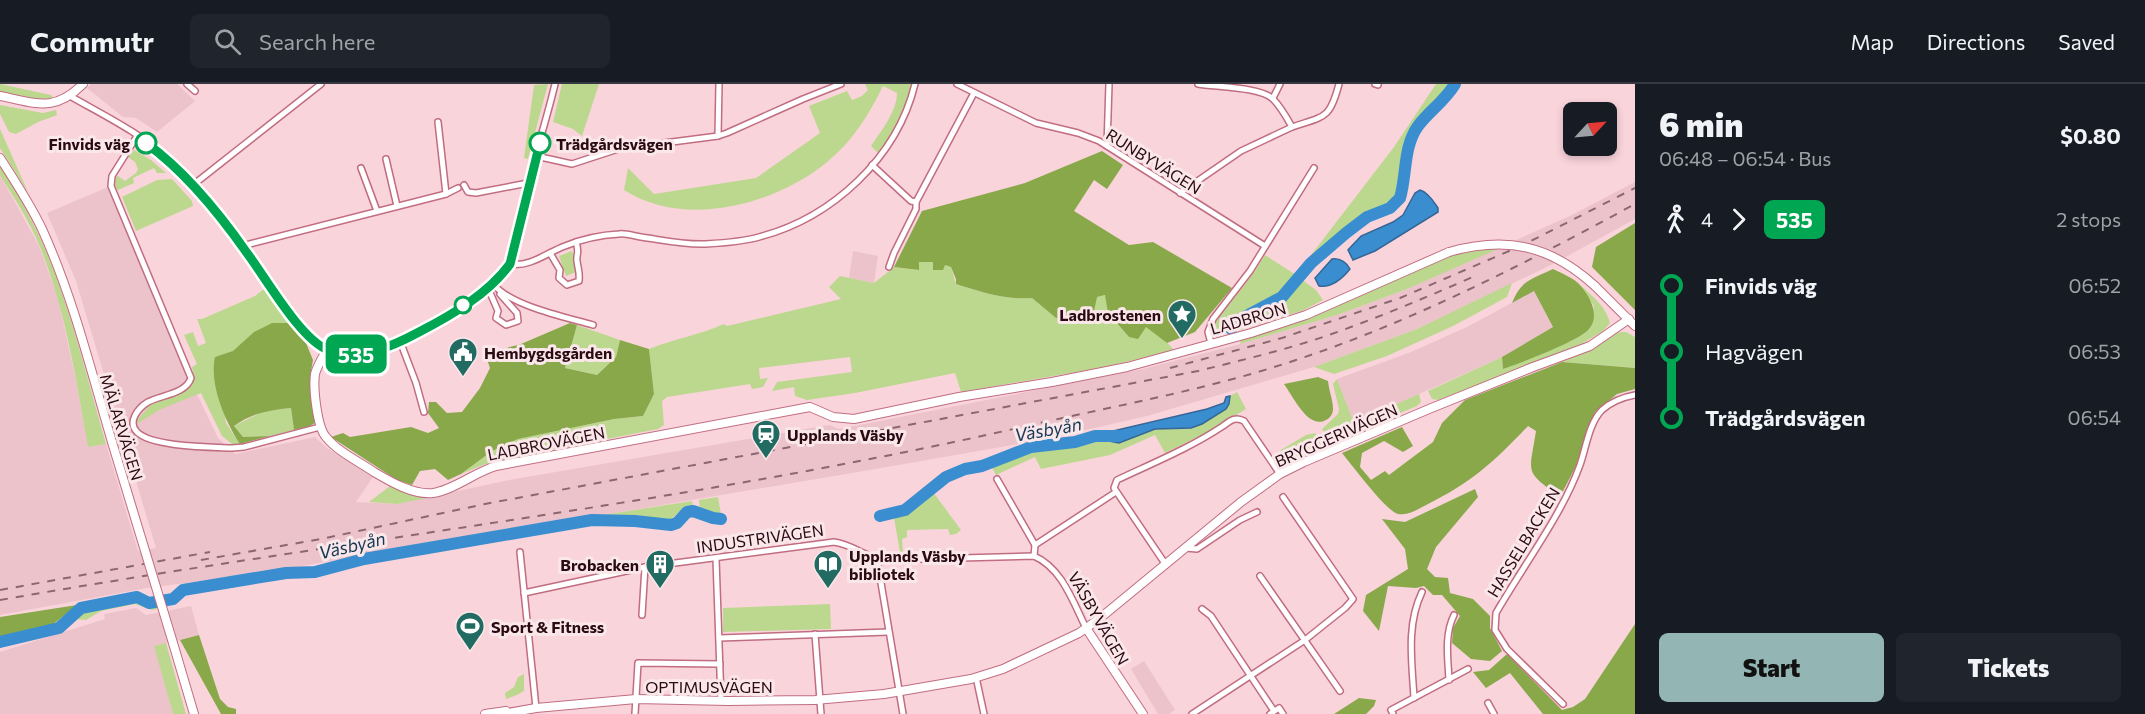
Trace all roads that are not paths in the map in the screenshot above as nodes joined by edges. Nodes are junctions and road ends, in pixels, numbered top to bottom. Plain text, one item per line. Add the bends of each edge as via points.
1 (84, 84) edge
2 (187, 84) edge
3 (321, 84) edge
4 (555, 84) edge
5 (719, 84) edge
6 (841, 84) edge
7 (915, 84) edge
8 (1109, 84) edge
9 (1198, 84) edge
10 (1280, 84) edge
11 (1340, 84) edge
12 (962, 85) edge
13 (195, 91) dead end
14 (974, 93) junction
15 (70, 96) junction
16 (2, 97) edge
17 (1273, 98) junction
18 (438, 122) dead end
19 (1293, 127) junction
20 (137, 136) junction
21 (718, 136) junction
22 (1107, 146) junction
23 (536, 156) junction
24 (0, 158) edge
25 (386, 159) dead end
26 (872, 165) junction
27 (362, 168) dead end
28 (1314, 168) dead end
29 (528, 183) junction
30 (193, 185) junction
31 (464, 185) dead end
32 (458, 188) dead end
33 (1180, 193) junction
34 (446, 194) junction
35 (916, 202) junction
36 (397, 206) junction
37 (377, 211) junction
38 (576, 242) junction
39 (242, 246) junction
40 (1265, 246) junction
41 (550, 253) junction
42 (510, 264) junction
43 (890, 267) dead end
44 (150, 279) junction
45 (159, 280) dead end
46 (491, 286) junction
47 (1629, 319) junction
48 (593, 325) dead end
49 (1635, 326) edge
50 (400, 341) junction
51 (1210, 343) junction
52 (327, 349) junction
53 (1635, 395) edge
54 (424, 412) dead end
55 (844, 419) joint
56 (320, 428) junction
57 (1280, 474) junction
58 (997, 479) dead end
59 (1116, 492) junction
60 (1283, 497) dead end
61 (1257, 512) dead end
62 (1035, 545) junction
63 (1186, 548) junction
64 (520, 552) dead end
65 (1034, 556) junction
66 (716, 559) junction
67 (877, 559) junction
68 (1166, 565) junction
69 (645, 567) junction
70 (1260, 576) dead end
71 (1422, 592) dead end
72 (524, 593) junction
73 (1202, 609) dead end
74 (642, 615) dead end
75 (1454, 615) dead end
76 (1086, 628) junction
77 (888, 632) junction
78 (815, 634) junction
79 (719, 638) junction
80 (1305, 640) junction
81 (720, 664) junction
82 (1468, 669) dead end
83 (1250, 675) junction
84 (976, 677) junction
85 (1449, 680) junction
86 (1340, 691) dead end
87 (898, 692) junction
88 (1414, 698) junction
89 (636, 699) junction
90 (820, 699) junction
91 (721, 700) junction
92 (1488, 704) dead end
93 (1563, 704) dead end
94 (536, 708) junction
95 (520, 710) junction
96 (1272, 712) edge
97 (194, 714) edge
98 (485, 714) edge
99 (502, 714) edge
100 (635, 714) edge
101 (821, 714) edge
102 (903, 714) edge
103 (984, 714) edge
104 (1143, 714) edge
105 (1192, 714) edge
106 (1283, 714) edge
107 (1393, 714) edge
108 (1494, 714) edge

1 - 15 street
2 - 13 street
3 - 30 street
4 - 23 street
5 - 21 street
6 - 21 street
7 - 26 street via 906,114
8 - 22 street
9 - 17 street via 1249,90
10 - 17 street
11 - 19 street via 1329,112
12 - 14 street, RUNBYVÄGEN
14 - 22 street, RUNBYVÄGEN via 1036,123 1091,137
14 - 35 street
15 - 16 street via 47,105
15 - 20 street
17 - 19 street
18 - 34 street
19 - 33 street via 1241,150
20 - 30 street via 168,159
20 - 44 street via 112,176 111,186
21 - 23 street via 618,148 572,164
22 - 33 street, RUNBYVÄGEN
23 - 29 street
24 - 97 street, MÄLARVÄGEN, bridge via 42,229 58,269
25 - 36 street
26 - 35 street
26 - 38 street via 828,205 806,219 759,237 703,244 621,233
27 - 37 street
28 - 40 street
29 - 31 street via 476,193 468,192
29 - 42 street
30 - 39 street
32 - 34 street
33 - 40 street, RUNBYVÄGEN
34 - 36 street
35 - 43 street
36 - 37 street
37 - 39 street
38 - 41 street
38 - 41 street via 579,281 567,285 559,278 560,270
39 - 52 street via 310,337
40 - 51 street via 1213,319 1208,332
41 - 42 street via 529,263
42 - 46 street
44 - 45 street
44 - 56 street via 191,378 182,389 146,403 133,417 135,431 150,441 244,447
46 - 46 street via 498,311 496,318 507,325 518,321 517,313
46 - 48 street via 517,302
46 - 50 street
47 - 49 street, LADBRON
47 - 51 street, LADBRON, bridge via 1595,286 1556,258 1522,247 1485,244 1449,252 1306,315
47 - 57 street, BRYGGERIVÄGEN via 1590,346 1438,405
50 - 52 street via 358,354
50 - 54 street
51 - 55 street, LADBRON via 1116,369
52 - 56 street via 315,375
53 - 93 street, HASSELBACKEN via 1601,411 1568,496 1496,613 1495,630 1507,649
55 - 56 street, LADBROVÄGEN via 810,407 496,465 432,493 401,487 380,475 338,449
57 - 59 street via 1239,418 1118,480 1113,488
57 - 63 street, BRYGGERIVÄGEN
58 - 62 street
59 - 62 street
59 - 68 street
60 - 80 street via 1353,599
61 - 63 street via 1197,549
62 - 65 street
63 - 68 street, BRYGGERIVÄGEN
64 - 72 street
65 - 67 street, INDUSTRIVÄGEN
65 - 76 street, VÄSBYVÄGEN via 1059,576
66 - 67 street, INDUSTRIVÄGEN via 834,542
66 - 69 street, INDUSTRIVÄGEN
66 - 79 street
67 - 77 street
68 - 76 street, BRYGGERIVÄGEN
69 - 72 street, INDUSTRIVÄGEN
69 - 74 street
70 - 80 street
71 - 88 street via 1410,639
72 - 94 street
73 - 83 street via 1211,616
75 - 85 street via 1448,635
76 - 84 street, BRYGGERIVÄGEN via 1016,663
76 - 104 street, VÄSBYVÄGEN
77 - 78 street
77 - 87 street
78 - 79 street
78 - 90 street
79 - 81 street
80 - 83 street
80 - 86 street
81 - 89 street via 638,663
81 - 91 street
82 - 85 street
83 - 96 street
83 - 105 street
84 - 87 street, OPTIMUSVÄGEN
84 - 103 street
85 - 88 street
87 - 90 street, OPTIMUSVÄGEN
87 - 102 street
88 - 107 street via 1391,710
89 - 91 street, OPTIMUSVÄGEN
89 - 94 street, OPTIMUSVÄGEN
89 - 100 street
90 - 91 street, OPTIMUSVÄGEN
90 - 101 street
92 - 108 street
94 - 95 street, OPTIMUSVÄGEN
95 - 98 street, OPTIMUSVÄGEN
95 - 99 street, OPTIMUSVÄGEN
96 - 106 street via 1279,708

